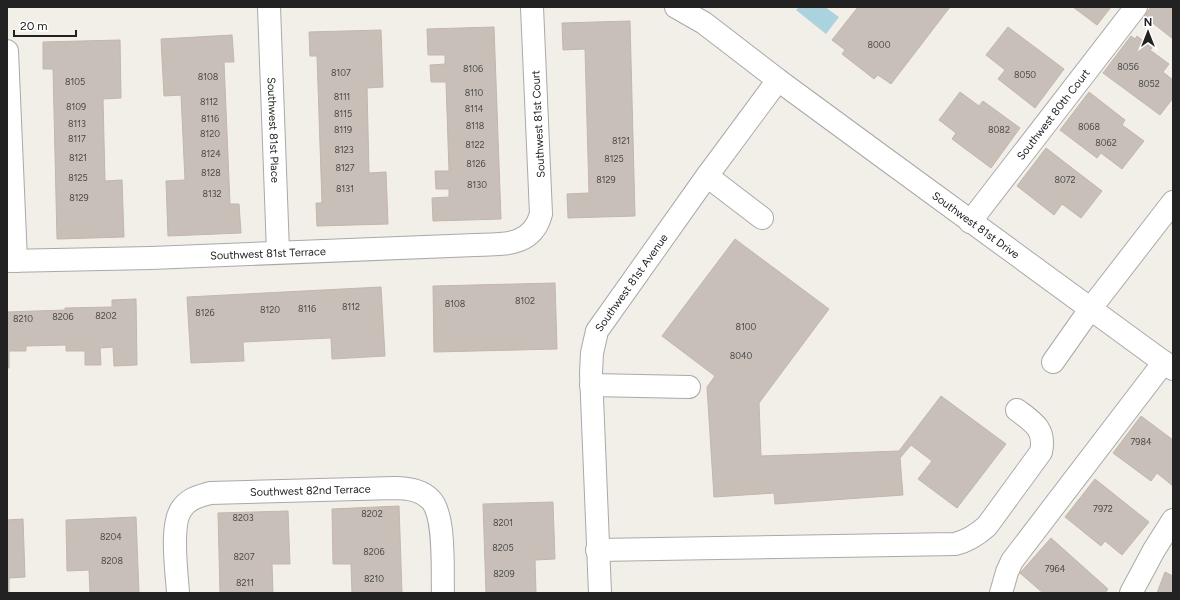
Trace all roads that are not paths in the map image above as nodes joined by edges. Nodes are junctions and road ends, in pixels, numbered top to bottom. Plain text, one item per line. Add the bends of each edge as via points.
1 (269, 7) edge
2 (532, 7) edge
3 (676, 7) edge
4 (1136, 7) edge
5 (7, 51) edge
6 (778, 80) junction
7 (707, 176) junction
8 (1173, 202) edge
9 (762, 218) dead end
10 (970, 222) junction
11 (527, 237) joint
12 (278, 252) junction
13 (11, 261) edge
14 (1091, 308) junction
15 (1053, 362) dead end
16 (1168, 365) edge
17 (591, 385) junction
18 (689, 387) dead end
19 (1017, 410) dead end
20 (1173, 520) edge
21 (597, 550) junction
22 (178, 593) edge
23 (443, 593) edge
24 (600, 593) edge
25 (1001, 593) edge
26 (1131, 593) edge

1 - 12 street, Southwest 81st Place
2 - 11 street, Southwest 81st Court via 541,214
3 - 6 street, Southwest 81st Drive via 704,23
4 - 10 street, Southwest 80th Court
5 - 13 street
6 - 7 street, Southwest 81st Avenue
6 - 10 street, Southwest 81st Drive
7 - 9 street
7 - 17 street, Southwest 81st Avenue via 597,331 592,353
8 - 14 street
10 - 14 street, Southwest 81st Drive
11 - 12 street, Southwest 81st Terrace via 504,244
12 - 13 street, Southwest 81st Terrace
14 - 15 street
14 - 16 street, Southwest 81st Drive
16 - 25 street via 1012,562 1006,572
17 - 18 street
17 - 21 street, Southwest 81st Avenue
19 - 21 street via 1040,431 1041,452 987,526 965,542
20 - 26 street
21 - 24 street, Southwest 81st Avenue
22 - 23 street, Southwest 82nd Terrace via 175,525 177,515 182,507 198,496 210,493 395,488 409,488 422,493 431,499 437,510 440,520

